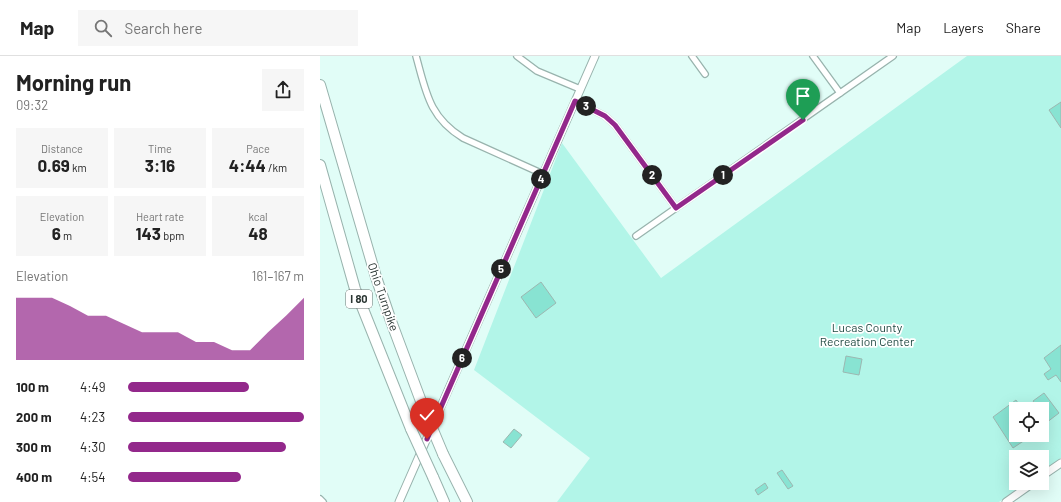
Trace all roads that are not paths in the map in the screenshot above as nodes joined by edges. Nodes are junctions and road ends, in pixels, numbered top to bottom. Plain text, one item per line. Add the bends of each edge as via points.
1 (416, 56) edge
2 (517, 56) edge
3 (595, 56) edge
4 (692, 56) edge
5 (813, 56) edge
6 (893, 56) edge
7 (705, 74) dead end
8 (320, 85) edge
9 (580, 89) junction
10 (840, 93) junction
11 (575, 101) junction
12 (320, 165) edge
13 (543, 174) junction
14 (676, 208) junction
15 (636, 236) dead end
16 (1061, 464) edge
17 (1049, 472) edge
18 (1023, 490) edge
19 (320, 499) edge
20 (323, 502) edge
21 (399, 502) edge
22 (444, 502) edge
23 (466, 502) edge
24 (1006, 502) edge

1 - 13 street via 430,103 453,132
2 - 9 street via 537,71
3 - 9 street
4 - 7 street
5 - 10 street
6 - 10 street
8 - 23 highway, Ohio Turnpike / I 80, bridge via 381,292 422,404
9 - 11 street
10 - 14 street
11 - 13 street
11 - 14 street via 605,116 615,125
12 - 22 highway, Ohio Turnpike / I 80, bridge via 355,289 411,429
13 - 21 street
14 - 15 street
16 - 17 street
18 - 24 street
19 - 20 street

